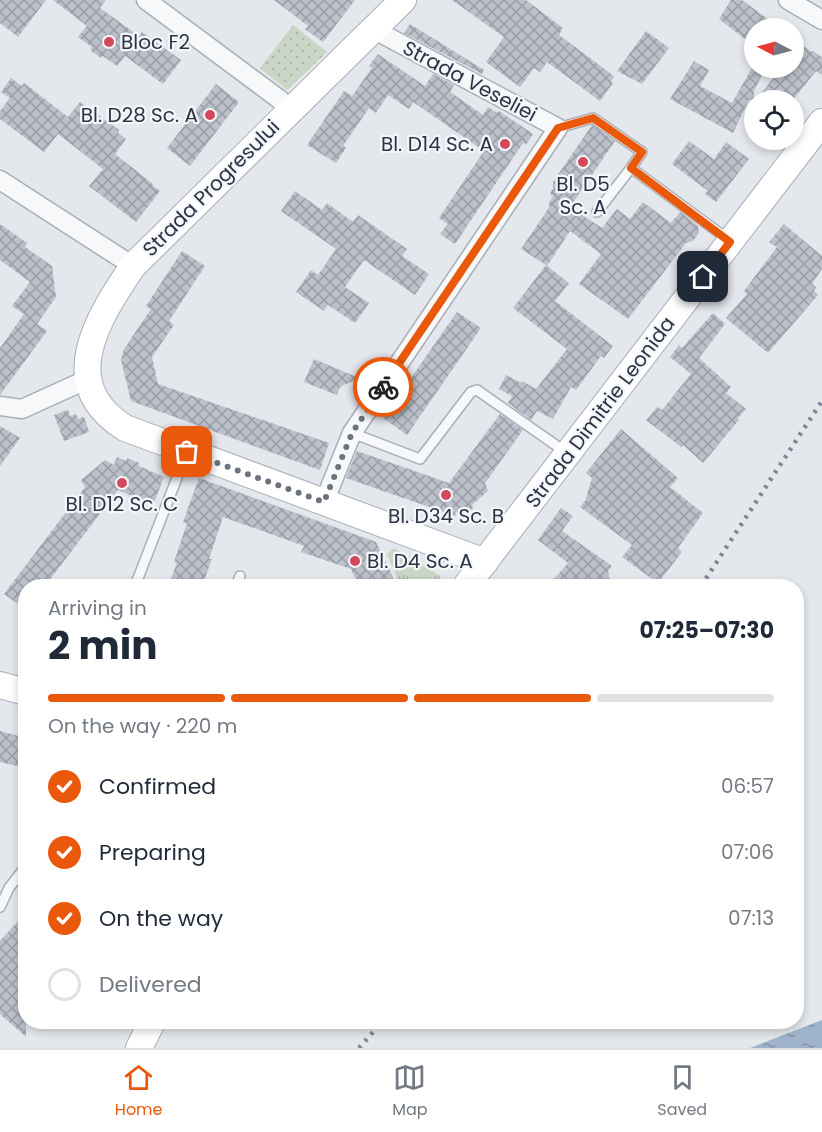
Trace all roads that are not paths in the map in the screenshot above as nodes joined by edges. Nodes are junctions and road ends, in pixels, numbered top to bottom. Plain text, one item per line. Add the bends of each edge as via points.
1 (146, 0) edge
2 (402, 0) edge
3 (788, 0) edge
4 (822, 20) edge
5 (373, 29) junction
6 (291, 110) junction
7 (822, 122) edge
8 (558, 128) junction
9 (631, 168) junction
10 (0, 180) edge
11 (597, 212) dead end
12 (730, 242) junction
13 (133, 266) junction
14 (88, 379) junction
15 (0, 406) edge
16 (352, 433) junction
17 (187, 452) junction
18 (568, 454) junction
19 (324, 502) junction
20 (485, 562) junction
21 (240, 576) dead end
22 (138, 579) edge
23 (239, 579) edge
24 (472, 579) edge
25 (0, 685) edge
26 (18, 690) edge
27 (18, 876) edge
28 (0, 907) edge
29 (148, 1029) edge
30 (139, 1048) edge

1 - 6 street
2 - 5 street, Strada Progresului
3 - 4 street
5 - 6 street, Strada Progresului
5 - 8 street, Strada Veseliei
6 - 13 street, Strada Progresului
7 - 12 street, Strada Dimitrie Leonida
8 - 9 lane via 593,118 642,152
8 - 16 street, Strada Veseliei
9 - 11 lane
9 - 12 lane
10 - 13 street, Strada Progresului
12 - 18 street, Strada Dimitrie Leonida
13 - 14 street via 99,320 87,363
14 - 15 street via 22,409
14 - 17 street via 93,394 110,418 125,428
16 - 18 lane via 420,459 471,392 477,390
16 - 19 street, Strada Veseliei
17 - 19 street
17 - 22 lane
18 - 20 street, Strada Dimitrie Leonida
19 - 20 street
20 - 24 street, Strada Dimitrie Leonida
21 - 23 lane
25 - 26 street
27 - 28 lane
29 - 30 street

